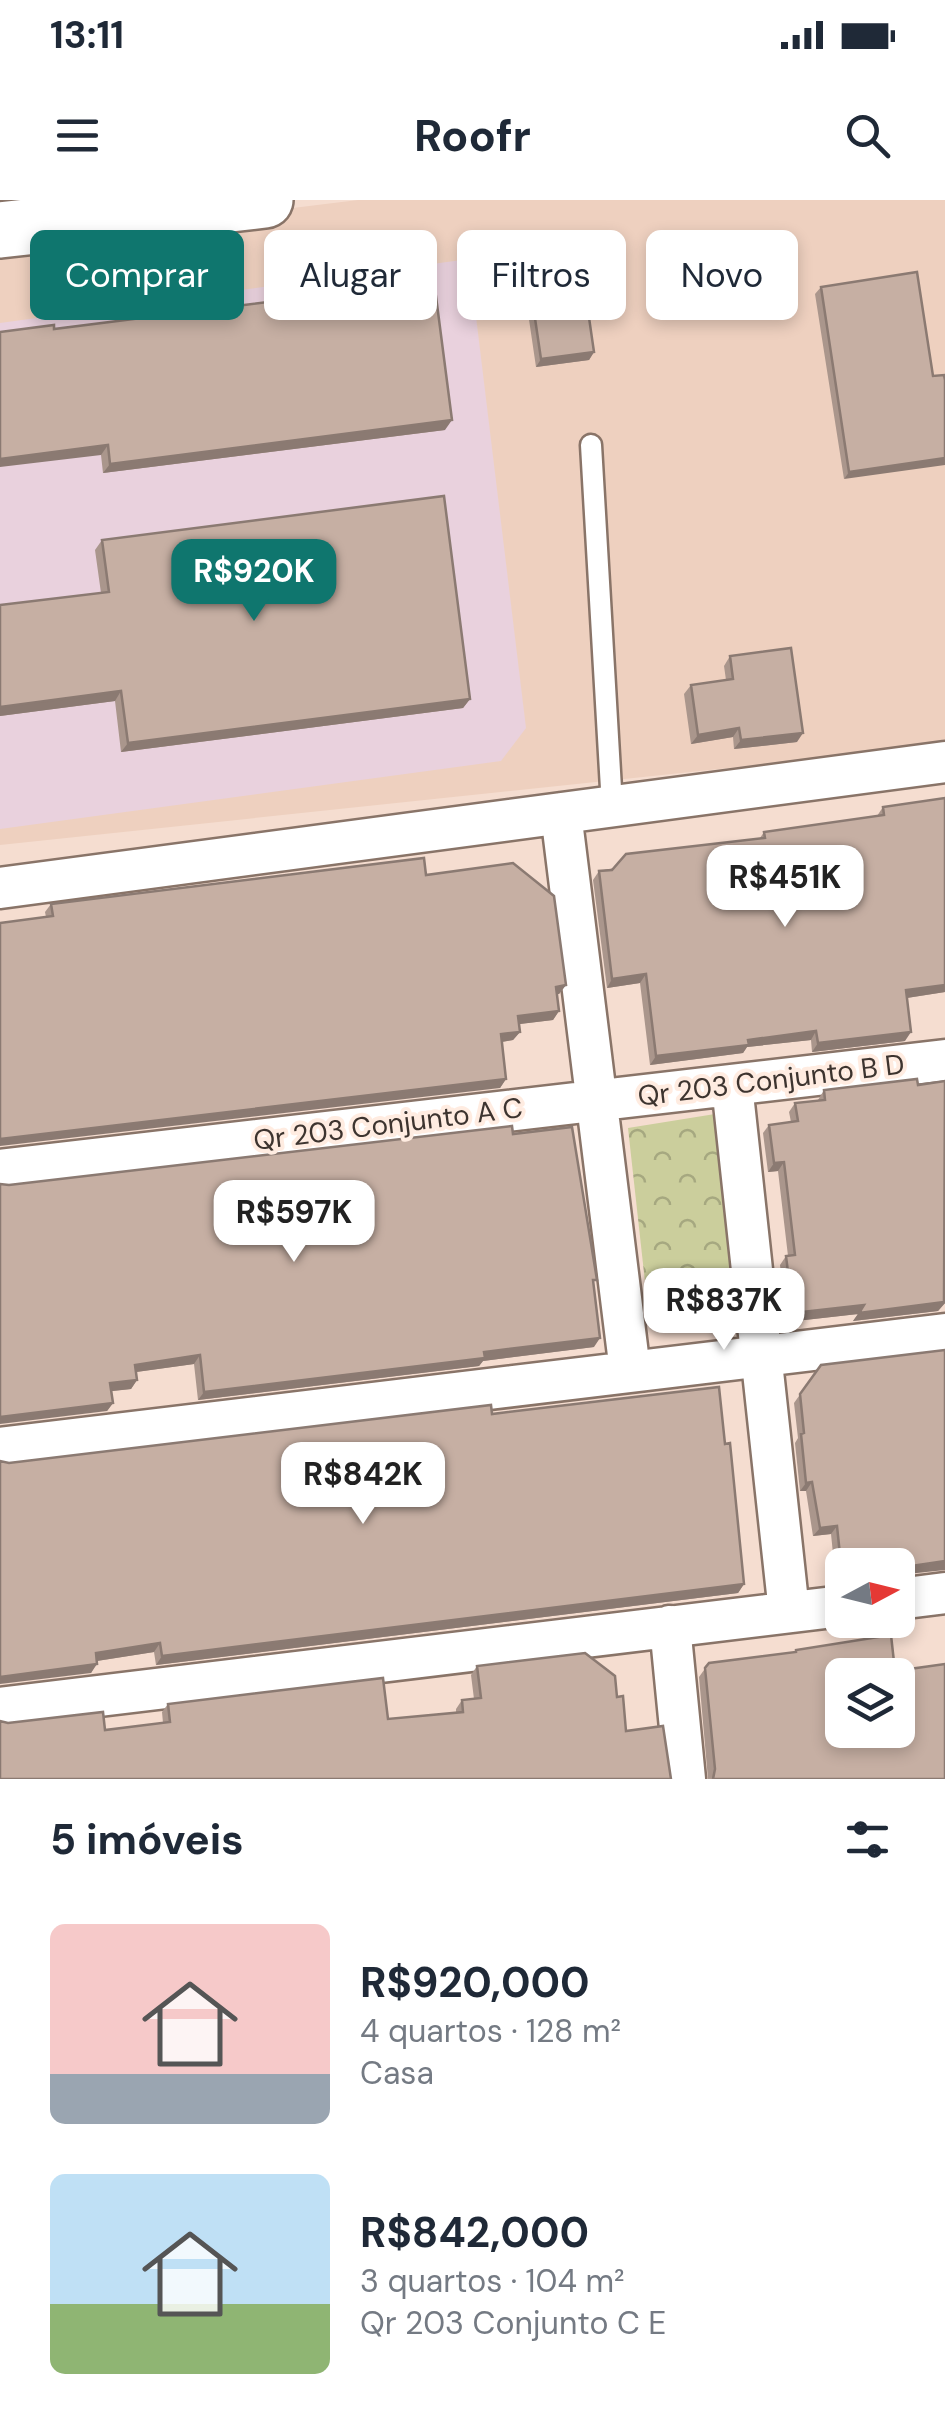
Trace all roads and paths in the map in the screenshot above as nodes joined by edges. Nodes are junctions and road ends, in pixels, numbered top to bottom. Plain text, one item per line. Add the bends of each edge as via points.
1 (265, 200) edge
2 (0, 230) edge
3 (592, 445) dead end
4 (945, 762) edge
5 (612, 806) junction
6 (561, 813) junction
7 (0, 888) edge
8 (945, 1060) edge
9 (732, 1085) junction
10 (597, 1100) junction
11 (0, 1170) edge
12 (945, 1334) edge
13 (759, 1357) junction
14 (630, 1372) junction
15 (0, 1448) edge
16 (945, 1593) edge
17 (915, 1597) edge
18 (825, 1608) edge
19 (788, 1612) junction
20 (670, 1626) junction
21 (0, 1708) edge
22 (685, 1779) edge

1 - 2 main road
3 - 5 lane
4 - 5 street
5 - 6 street
6 - 7 street
6 - 10 street
8 - 9 street, Qr 203 Conjunto B D
9 - 10 street, Qr 203 Conjunto B D
9 - 13 street
10 - 11 street, Qr 203 Conjunto A C
10 - 14 street
12 - 13 street
13 - 14 street
13 - 19 street
14 - 15 street
16 - 17 street
18 - 19 street
19 - 20 street
20 - 21 street
20 - 22 street

